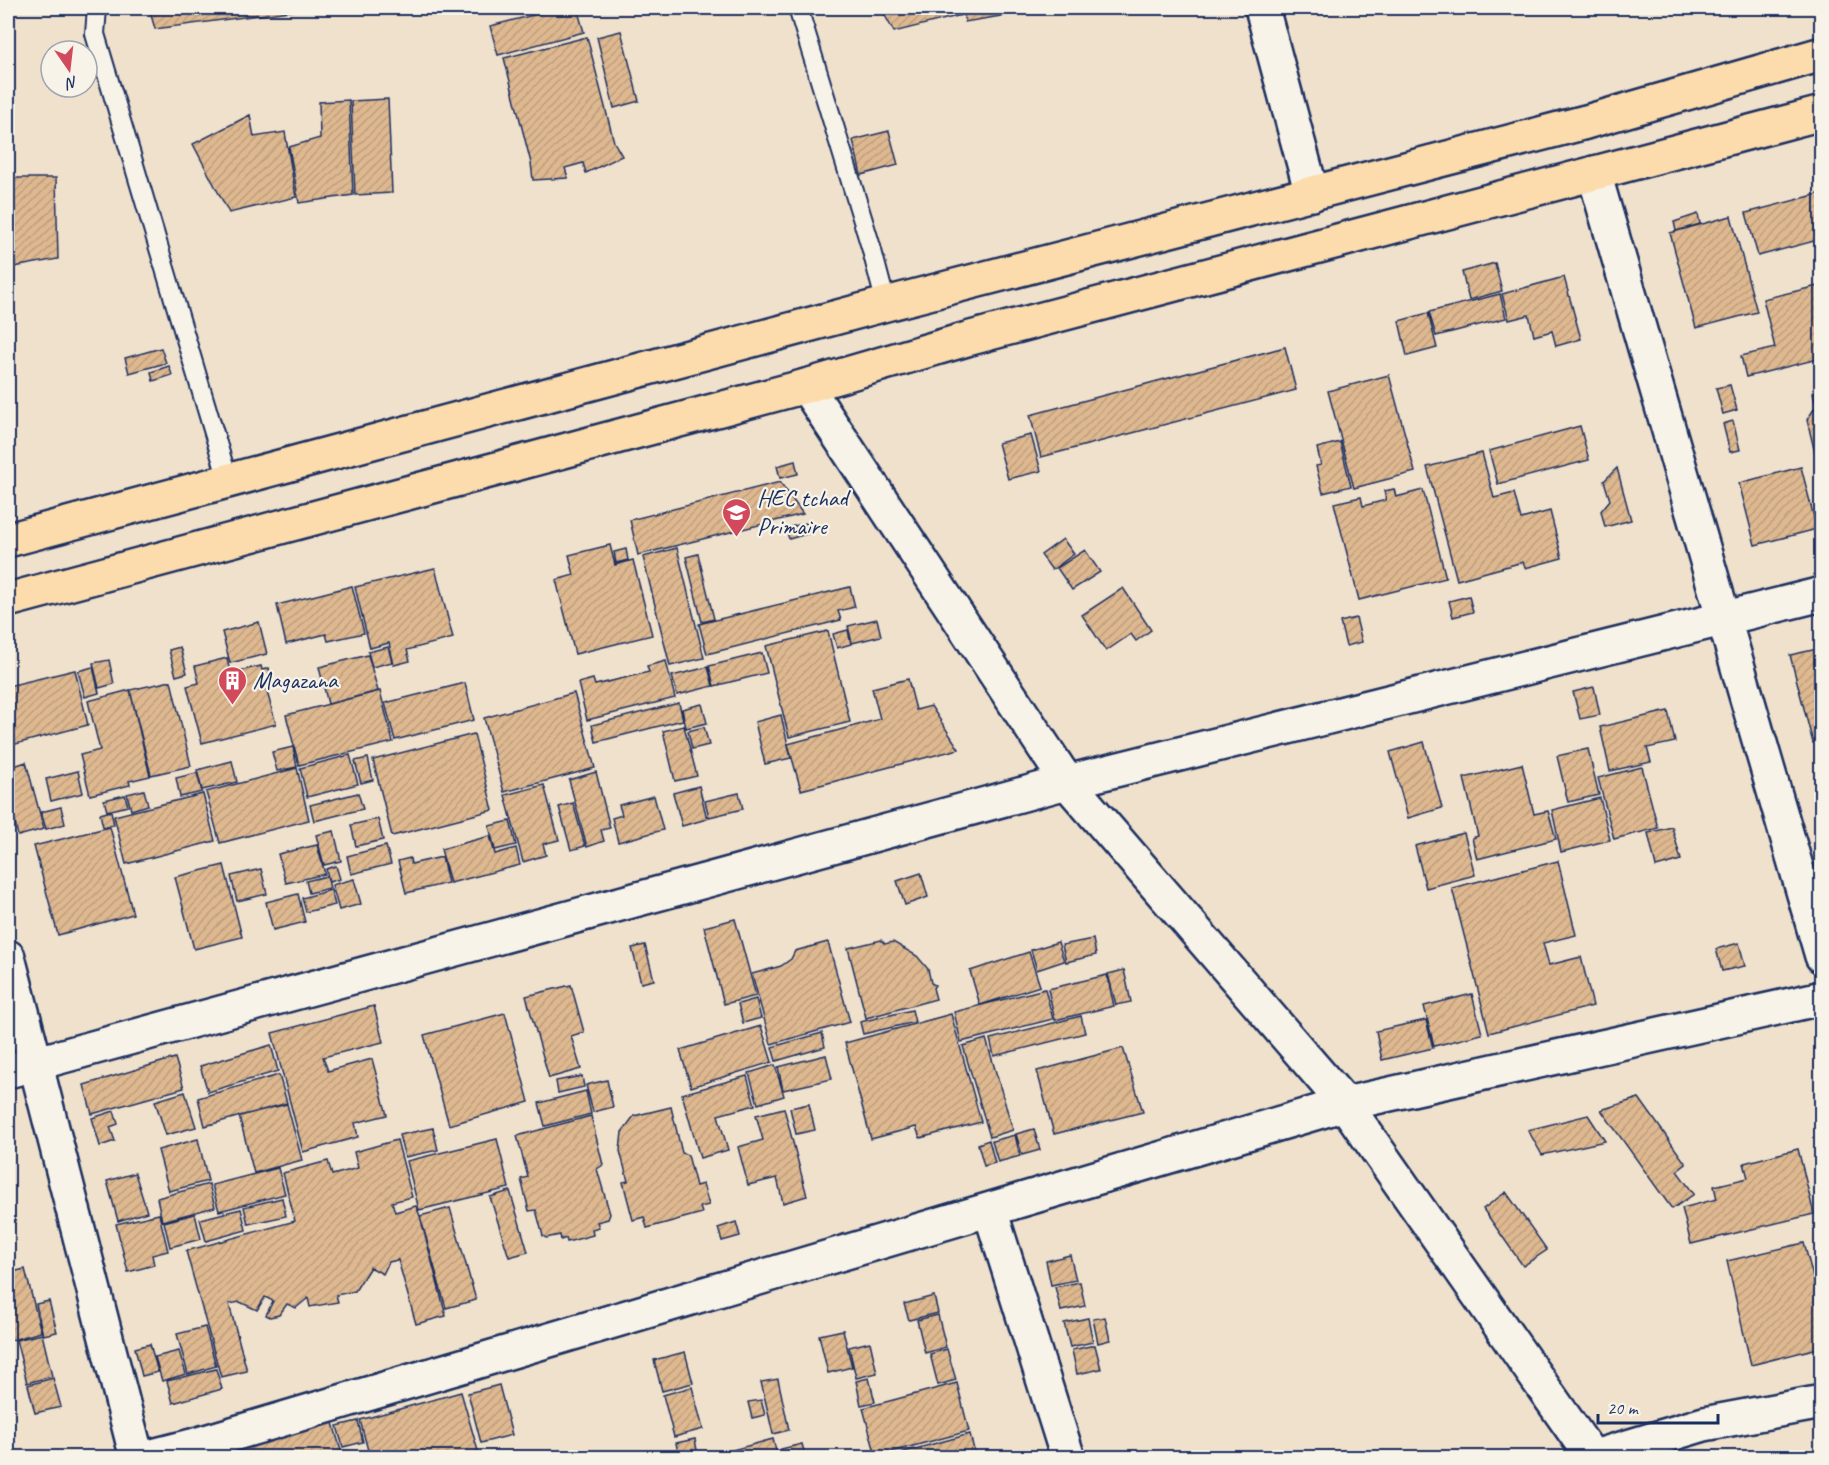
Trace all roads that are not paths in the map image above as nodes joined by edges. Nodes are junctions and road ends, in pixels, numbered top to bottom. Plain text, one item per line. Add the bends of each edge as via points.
1 (97, 8) edge
2 (798, 8) edge
3 (1262, 8) edge
4 (1821, 54) edge
5 (1821, 113) edge
6 (1594, 173) junction
7 (1312, 194) junction
8 (886, 304) junction
9 (806, 386) junction
10 (228, 480) junction
11 (8, 540) edge
12 (1821, 594) edge
13 (8, 600) edge
14 (1724, 618) junction
15 (1067, 782) junction
16 (1821, 956) edge
17 (8, 957) edge
18 (1821, 998) edge
19 (21, 1068) edge
20 (1345, 1104) junction
21 (990, 1210) junction
22 (1821, 1402) edge
23 (1592, 1457) edge
24 (137, 1458) edge
25 (145, 1458) edge
26 (1068, 1458) edge

1 - 10 lane via 95,34
2 - 8 lane
3 - 7 street
4 - 7 main road via 1586,123
5 - 6 main road
6 - 9 main road via 967,339
6 - 14 street
7 - 8 main road
8 - 10 main road
9 - 13 main road
9 - 15 street
10 - 11 main road
12 - 14 street
14 - 15 street
14 - 16 street
15 - 19 street
15 - 20 street
17 - 19 street
18 - 20 street
19 - 24 street
20 - 21 street
20 - 23 street
21 - 25 street
21 - 26 street
22 - 23 street via 1704,1424

